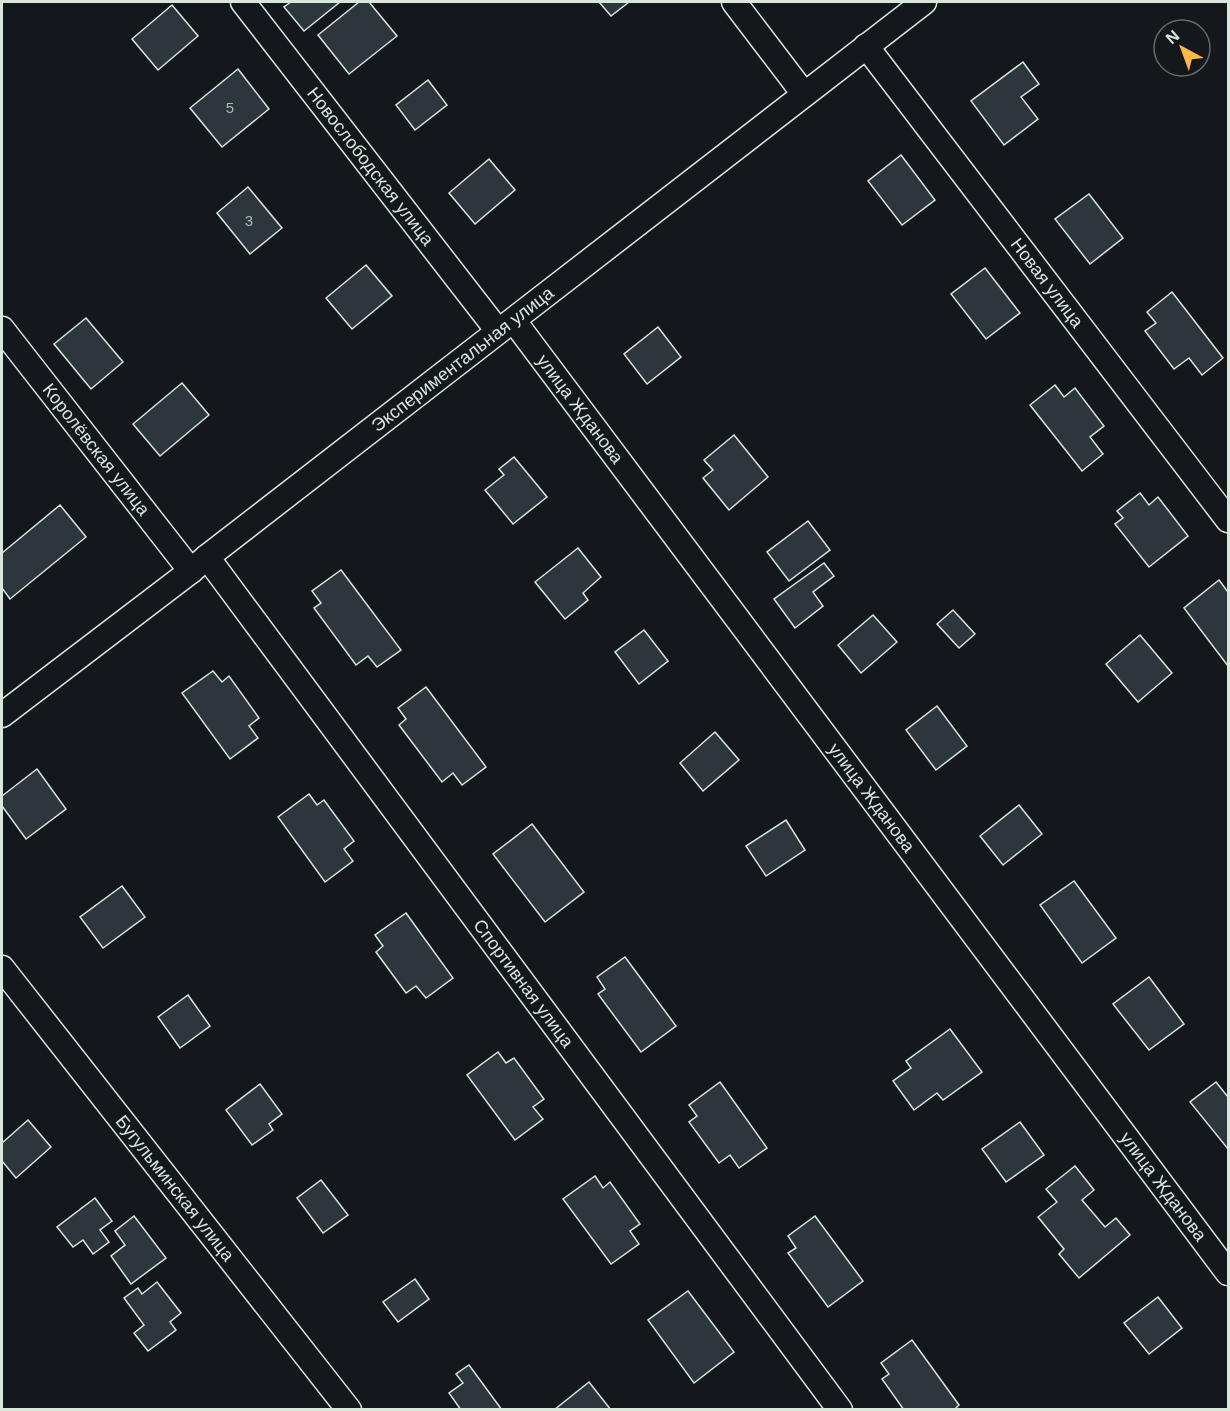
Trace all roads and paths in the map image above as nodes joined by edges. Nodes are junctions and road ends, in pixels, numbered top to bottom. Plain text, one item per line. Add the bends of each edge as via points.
1 (243, 2) edge
2 (734, 2) edge
3 (924, 2) edge
4 (866, 46) junction
5 (804, 94) junction
6 (506, 326) junction
7 (2, 329) edge
8 (1228, 520) edge
9 (199, 564) junction
10 (2, 715) edge
11 (2, 968) edge
12 (1228, 1273) edge
13 (349, 1410) edge
14 (840, 1410) edge

1 - 6 street, Новослободская улица
2 - 5 street
3 - 4 street, Экспериментальная улица
4 - 5 street, Экспериментальная улица
4 - 8 street, Новая улица
5 - 6 street, Экспериментальная улица
6 - 9 street, Экспериментальная улица
6 - 12 street, улица Жданова
7 - 9 street, Королёвская улица
9 - 10 street, Экспериментальная улица
9 - 14 street, Спортивная улица
11 - 13 street, Бугульминская улица

